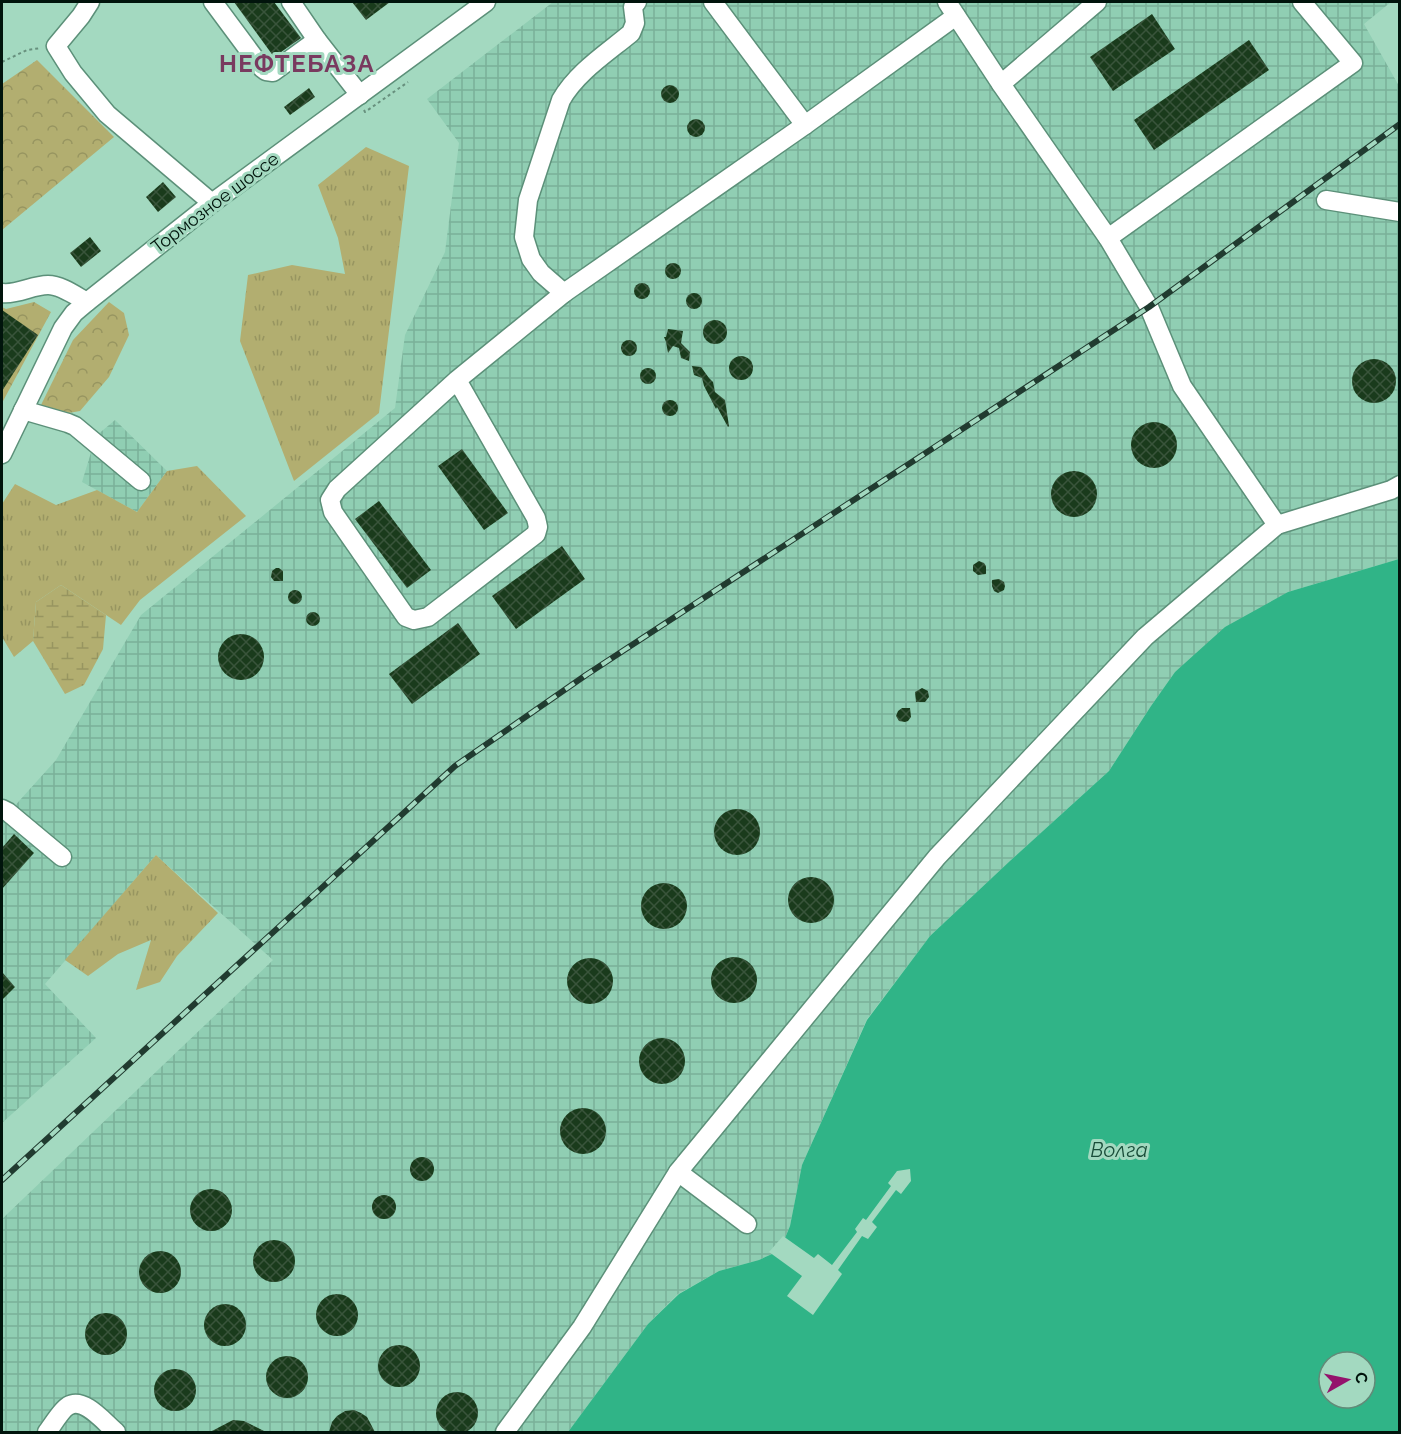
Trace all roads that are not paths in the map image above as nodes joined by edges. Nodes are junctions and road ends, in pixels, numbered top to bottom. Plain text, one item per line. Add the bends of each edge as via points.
1 (90, 2) edge
2 (213, 2) edge
3 (291, 2) edge
4 (486, 2) edge
5 (637, 2) edge
6 (713, 2) edge
7 (1097, 2) edge
8 (1302, 2) edge
9 (951, 9) edge
10 (317, 40) junction
11 (1001, 84) junction
12 (360, 95) junction
13 (805, 124) junction
14 (1326, 200) dead end
15 (212, 203) junction
16 (1400, 212) edge
17 (1108, 238) junction
18 (564, 293) junction
19 (2, 294) edge
20 (87, 302) junction
21 (456, 380) junction
22 (23, 410) junction
23 (2, 454) edge
24 (141, 481) dead end
25 (1400, 485) edge
26 (1277, 525) junction
27 (2, 809) edge
28 (62, 857) dead end
29 (678, 1172) junction
30 (747, 1224) dead end
31 (47, 1432) edge
32 (116, 1432) edge
33 (505, 1432) edge

1 - 15 street via 56,46 107,114
2 - 10 street via 266,71 273,72
3 - 10 street
4 - 12 street, Тормозное шоссе
5 - 18 street via 631,33 568,87 528,200 526,248 541,273
6 - 13 street
7 - 11 street
8 - 17 street via 1353,63
9 - 11 street
9 - 13 street
10 - 12 street
11 - 17 street
12 - 15 street, Тормозное шоссе
13 - 18 street
14 - 16 street
15 - 20 street, Тормозное шоссе
17 - 26 street via 1149,307 1182,386
18 - 21 street
19 - 20 street via 47,285
20 - 22 street, Тормозное шоссе via 63,328
21 - 21 street via 538,527 536,534 428,617 414,620 406,617 333,512 330,500 337,489
22 - 23 street, Тормозное шоссе
22 - 24 street via 75,426
25 - 26 street
26 - 29 street via 1145,637 937,857
27 - 28 street
29 - 30 street
29 - 33 street via 582,1327
31 - 32 street via 67,1406 78,1403

